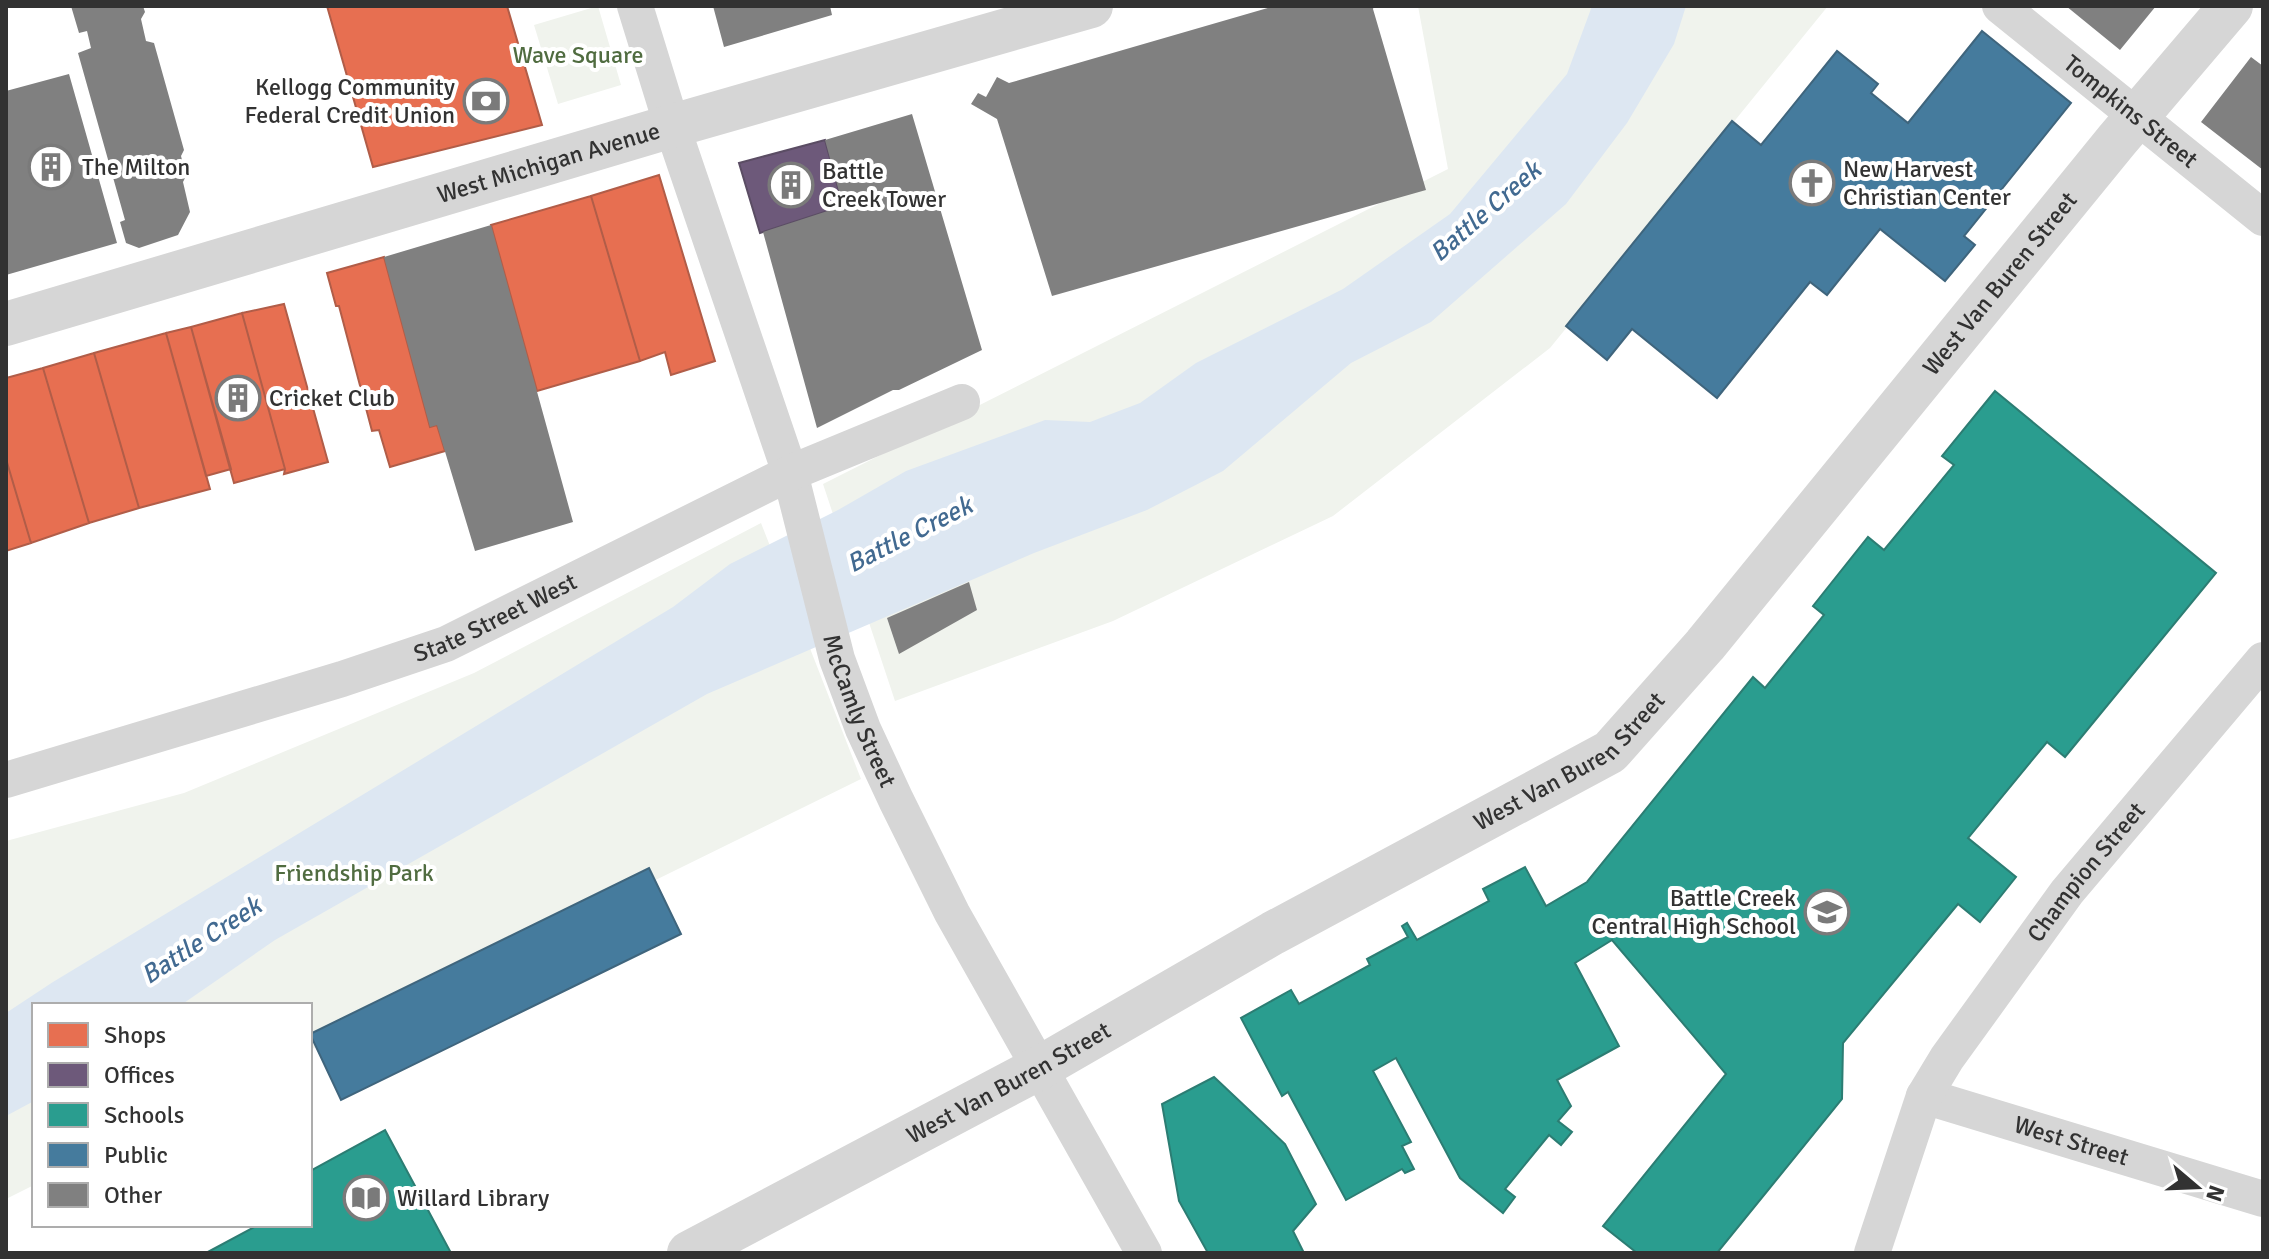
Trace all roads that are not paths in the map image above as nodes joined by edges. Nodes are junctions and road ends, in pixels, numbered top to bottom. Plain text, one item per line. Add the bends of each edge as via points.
1 (635, 6) edge
2 (1091, 6) edge
3 (2000, 6) edge
4 (2231, 6) edge
5 (2138, 116) junction
6 (672, 126) junction
7 (2263, 218) edge
8 (6, 324) edge
9 (962, 402) dead end
10 (794, 489) junction
11 (2263, 660) edge
12 (6, 780) edge
13 (1041, 1067) junction
14 (1924, 1096) junction
15 (2263, 1199) edge
16 (689, 1253) edge
17 (1144, 1253) edge
18 (1872, 1253) edge

1 - 6 street, McCamly Street
2 - 6 street, West Michigan Avenue
3 - 5 street, Tompkins Street
4 - 5 street, West Van Buren Street
5 - 7 street, Tompkins Street
5 - 13 street, West Van Buren Street via 1705,645 1610,752 1273,933
6 - 8 street, West Michigan Avenue
6 - 10 street, McCamly Street
9 - 10 street, State Street West
10 - 12 street, State Street West via 446,644
10 - 13 street, McCamly Street via 837,659 863,729 952,913
11 - 14 street, Champion Street via 2067,892
13 - 16 street, West Van Buren Street
13 - 17 street, McCamly Street
14 - 15 street, West Street
14 - 18 street, Champion Street

